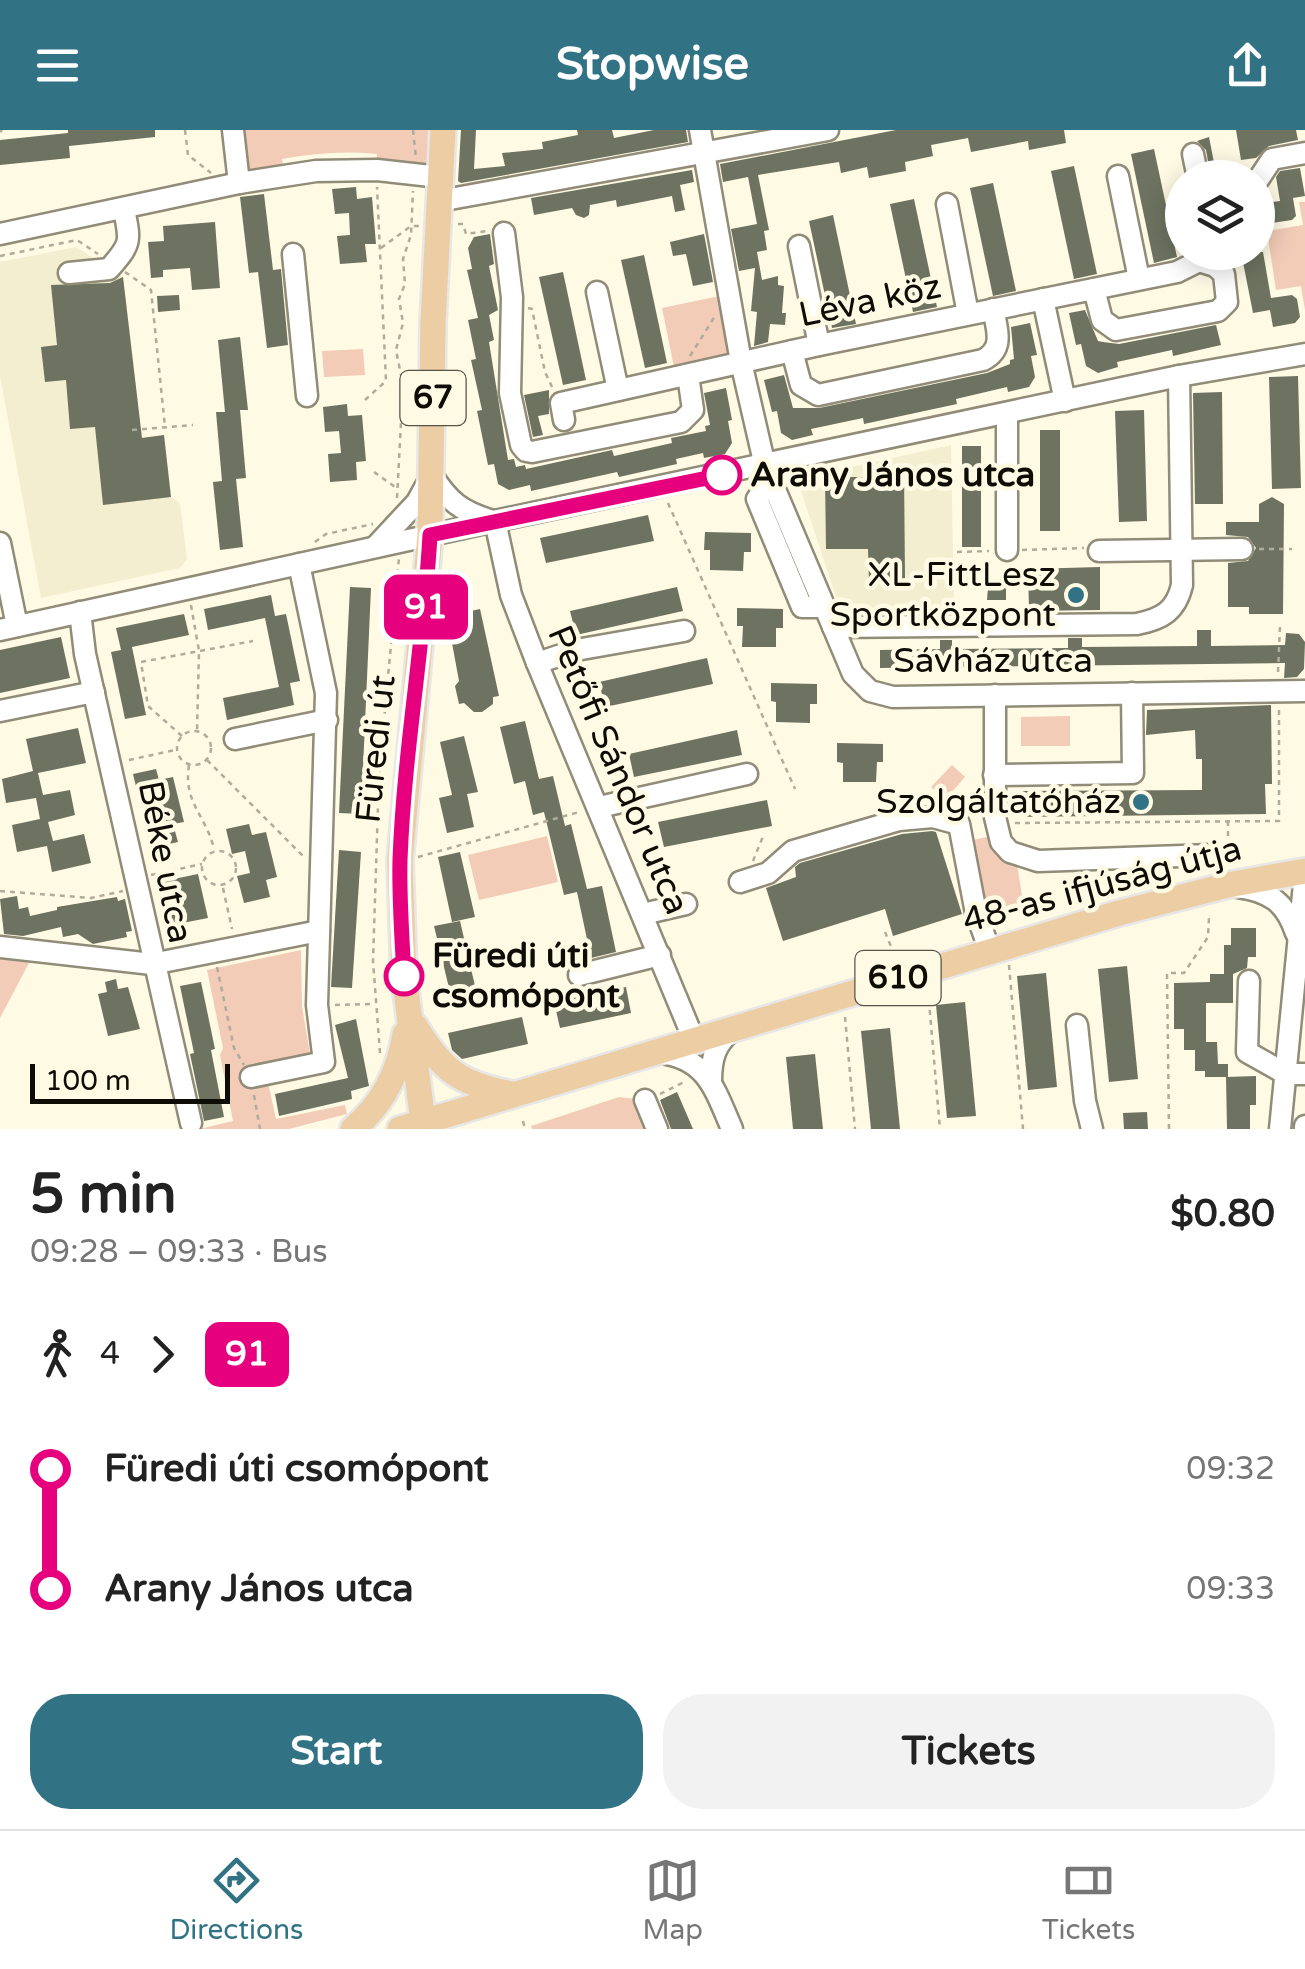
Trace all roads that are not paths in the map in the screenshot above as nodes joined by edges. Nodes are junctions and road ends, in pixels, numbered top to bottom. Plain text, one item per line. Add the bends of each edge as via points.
1 (233, 130) edge
2 (443, 130) edge
3 (700, 130) edge
4 (828, 130) edge
5 (704, 153) junction
6 (1305, 153) edge
7 (1193, 154) dead end
8 (1194, 160) edge
9 (1271, 160) edge
10 (1118, 176) dead end
11 (233, 185) junction
12 (433, 195) junction
13 (947, 204) dead end
14 (124, 210) junction
15 (494, 232) road end
16 (0, 234) edge
17 (799, 246) dead end
18 (293, 254) dead end
19 (1180, 270) edge
20 (1220, 270) edge
21 (69, 273) dead end
22 (1140, 280) junction
23 (1094, 289) junction
24 (597, 292) dead end
25 (1043, 299) junction
26 (993, 309) junction
27 (968, 314) junction
28 (819, 345) junction
29 (1305, 346) edge
30 (792, 351) junction
31 (1305, 354) edge
32 (1274, 357) junction
33 (741, 362) junction
34 (682, 376) junction
35 (1179, 376) junction
36 (618, 390) junction
37 (307, 396) dead end
38 (1064, 401) junction
39 (562, 411) road end
40 (1007, 414) junction
41 (768, 473) junction
42 (432, 475) junction
43 (495, 521) junction
44 (430, 535) junction
45 (0, 542) edge
46 (374, 548) junction
47 (1242, 549) road end
48 (1008, 550) road end
49 (1182, 550) junction
50 (1099, 551) road end
51 (299, 564) junction
52 (80, 612) junction
53 (829, 617) junction
54 (8, 628) edge
55 (684, 631) dead end
56 (537, 662) junction
57 (94, 692) junction
58 (1305, 692) edge
59 (1132, 693) junction
60 (995, 695) junction
61 (0, 711) edge
62 (327, 720) junction
63 (235, 739) dead end
64 (746, 774) dead end
65 (994, 775) junction
66 (599, 806) junction
67 (1001, 820) junction
68 (958, 824) junction
69 (1211, 855) dead end
70 (1305, 872) edge
71 (747, 880) road end
72 (1228, 885) junction
73 (686, 904) dead end
74 (644, 914) junction
75 (319, 931) junction
76 (1298, 940) junction
77 (0, 947) edge
78 (660, 955) junction
79 (1000, 957) junction
80 (152, 964) junction
81 (579, 974) dead end
82 (1250, 982) dead end
83 (408, 1014) junction
84 (1077, 1025) dead end
85 (737, 1026) junction
86 (694, 1040) junction
87 (655, 1052) junction
88 (1296, 1074) edge
89 (706, 1076) junction
90 (251, 1077) road end
91 (516, 1095) junction
92 (645, 1100) road end
93 (191, 1123) dead end
94 (416, 1127) edge
95 (353, 1129) edge
96 (473, 1129) edge
97 (657, 1129) edge
98 (732, 1129) edge
99 (1092, 1129) edge
100 (1280, 1129) edge

1 - 11 street
2 - 12 main road, Füredi út / 67
3 - 5 street, Sávház utca
4 - 5 street
5 - 12 street
5 - 33 street, Sávház utca
6 - 9 street
7 - 8 street
10 - 22 street
11 - 12 street via 316,171 376,170
11 - 14 street
12 - 42 main road, Füredi út / 67
13 - 27 street
14 - 16 street
14 - 21 street via 130,237 113,264
15 - 34 street via 512,297 510,393 526,451 681,422 693,410
17 - 28 street
18 - 37 street
19 - 22 street, Léva köz
20 - 23 street via 1227,302 1218,311 1126,331 1102,320
22 - 23 street, Léva köz
23 - 25 street, Léva köz
24 - 36 street
25 - 26 street, Léva köz
25 - 38 street
26 - 27 street, Léva köz
26 - 30 street via 997,348 983,360 818,394 801,386
27 - 28 street, Léva köz
28 - 30 street, Léva köz
29 - 32 street
30 - 33 street, Léva köz
31 - 32 street
32 - 35 street
33 - 34 street, Léva köz
33 - 41 street, Sávház utca
34 - 36 street, Léva köz
35 - 38 street
35 - 49 street
36 - 39 street, Léva köz
38 - 40 street
40 - 41 street
40 - 48 street
41 - 43 street
41 - 53 street, Sávház utca
42 - 43 street via 463,512
42 - 44 main road, Füredi út / 67
42 - 46 street via 418,502
43 - 44 street
43 - 56 street, Petőfi Sándor utca via 511,595
44 - 46 street
44 - 83 main road, Füredi út / 67 via 400,861
45 - 54 street
46 - 51 street
47 - 49 street
49 - 50 street
49 - 53 street via 1178,601 1156,620 1137,624
51 - 52 street
51 - 62 street
52 - 54 street
52 - 57 street, Béke utca
53 - 60 street, Sávház utca via 853,674 870,691
55 - 56 street
56 - 66 street, Petőfi Sándor utca
57 - 61 street
57 - 80 street, Béke utca
58 - 59 street, Sávház utca
59 - 60 street, Sávház utca
59 - 65 street via 1133,774
60 - 65 street
62 - 63 street
62 - 75 street
64 - 66 street
65 - 67 street
66 - 74 street, Petőfi Sándor utca
67 - 68 street
67 - 69 street via 1001,842 1010,852 1038,861
68 - 71 street via 933,816 899,820 793,851 768,873
68 - 79 street via 976,912
70 - 72 main road, 48-as ifjúság útja / 610
70 - 76 street
72 - 76 street via 1260,889 1278,900
72 - 79 main road, 48-as ifjúság útja / 610
73 - 74 street
74 - 78 street, Petőfi Sándor utca
75 - 80 street
75 - 90 street via 316,1005 324,1062
76 - 88 street
77 - 80 street
78 - 81 street
78 - 86 street, Petőfi Sándor utca
79 - 85 main road, 48-as ifjúság útja / 610 via 904,976
80 - 93 street, Béke utca
82 - 88 street via 1247,1052
83 - 91 main road via 431,1054 462,1081
83 - 94 main road, 67
83 - 95 main road via 396,1072 379,1104
84 - 99 street
85 - 86 main road, 48-as ifjúság útja / 610
85 - 89 street via 713,1054
86 - 87 main road, 48-as ifjúság útja / 610
87 - 89 street via 680,1056
87 - 91 main road, 48-as ifjúság útja / 610
88 - 100 street
89 - 98 street
91 - 94 main road, 610
91 - 96 main road
92 - 97 street

